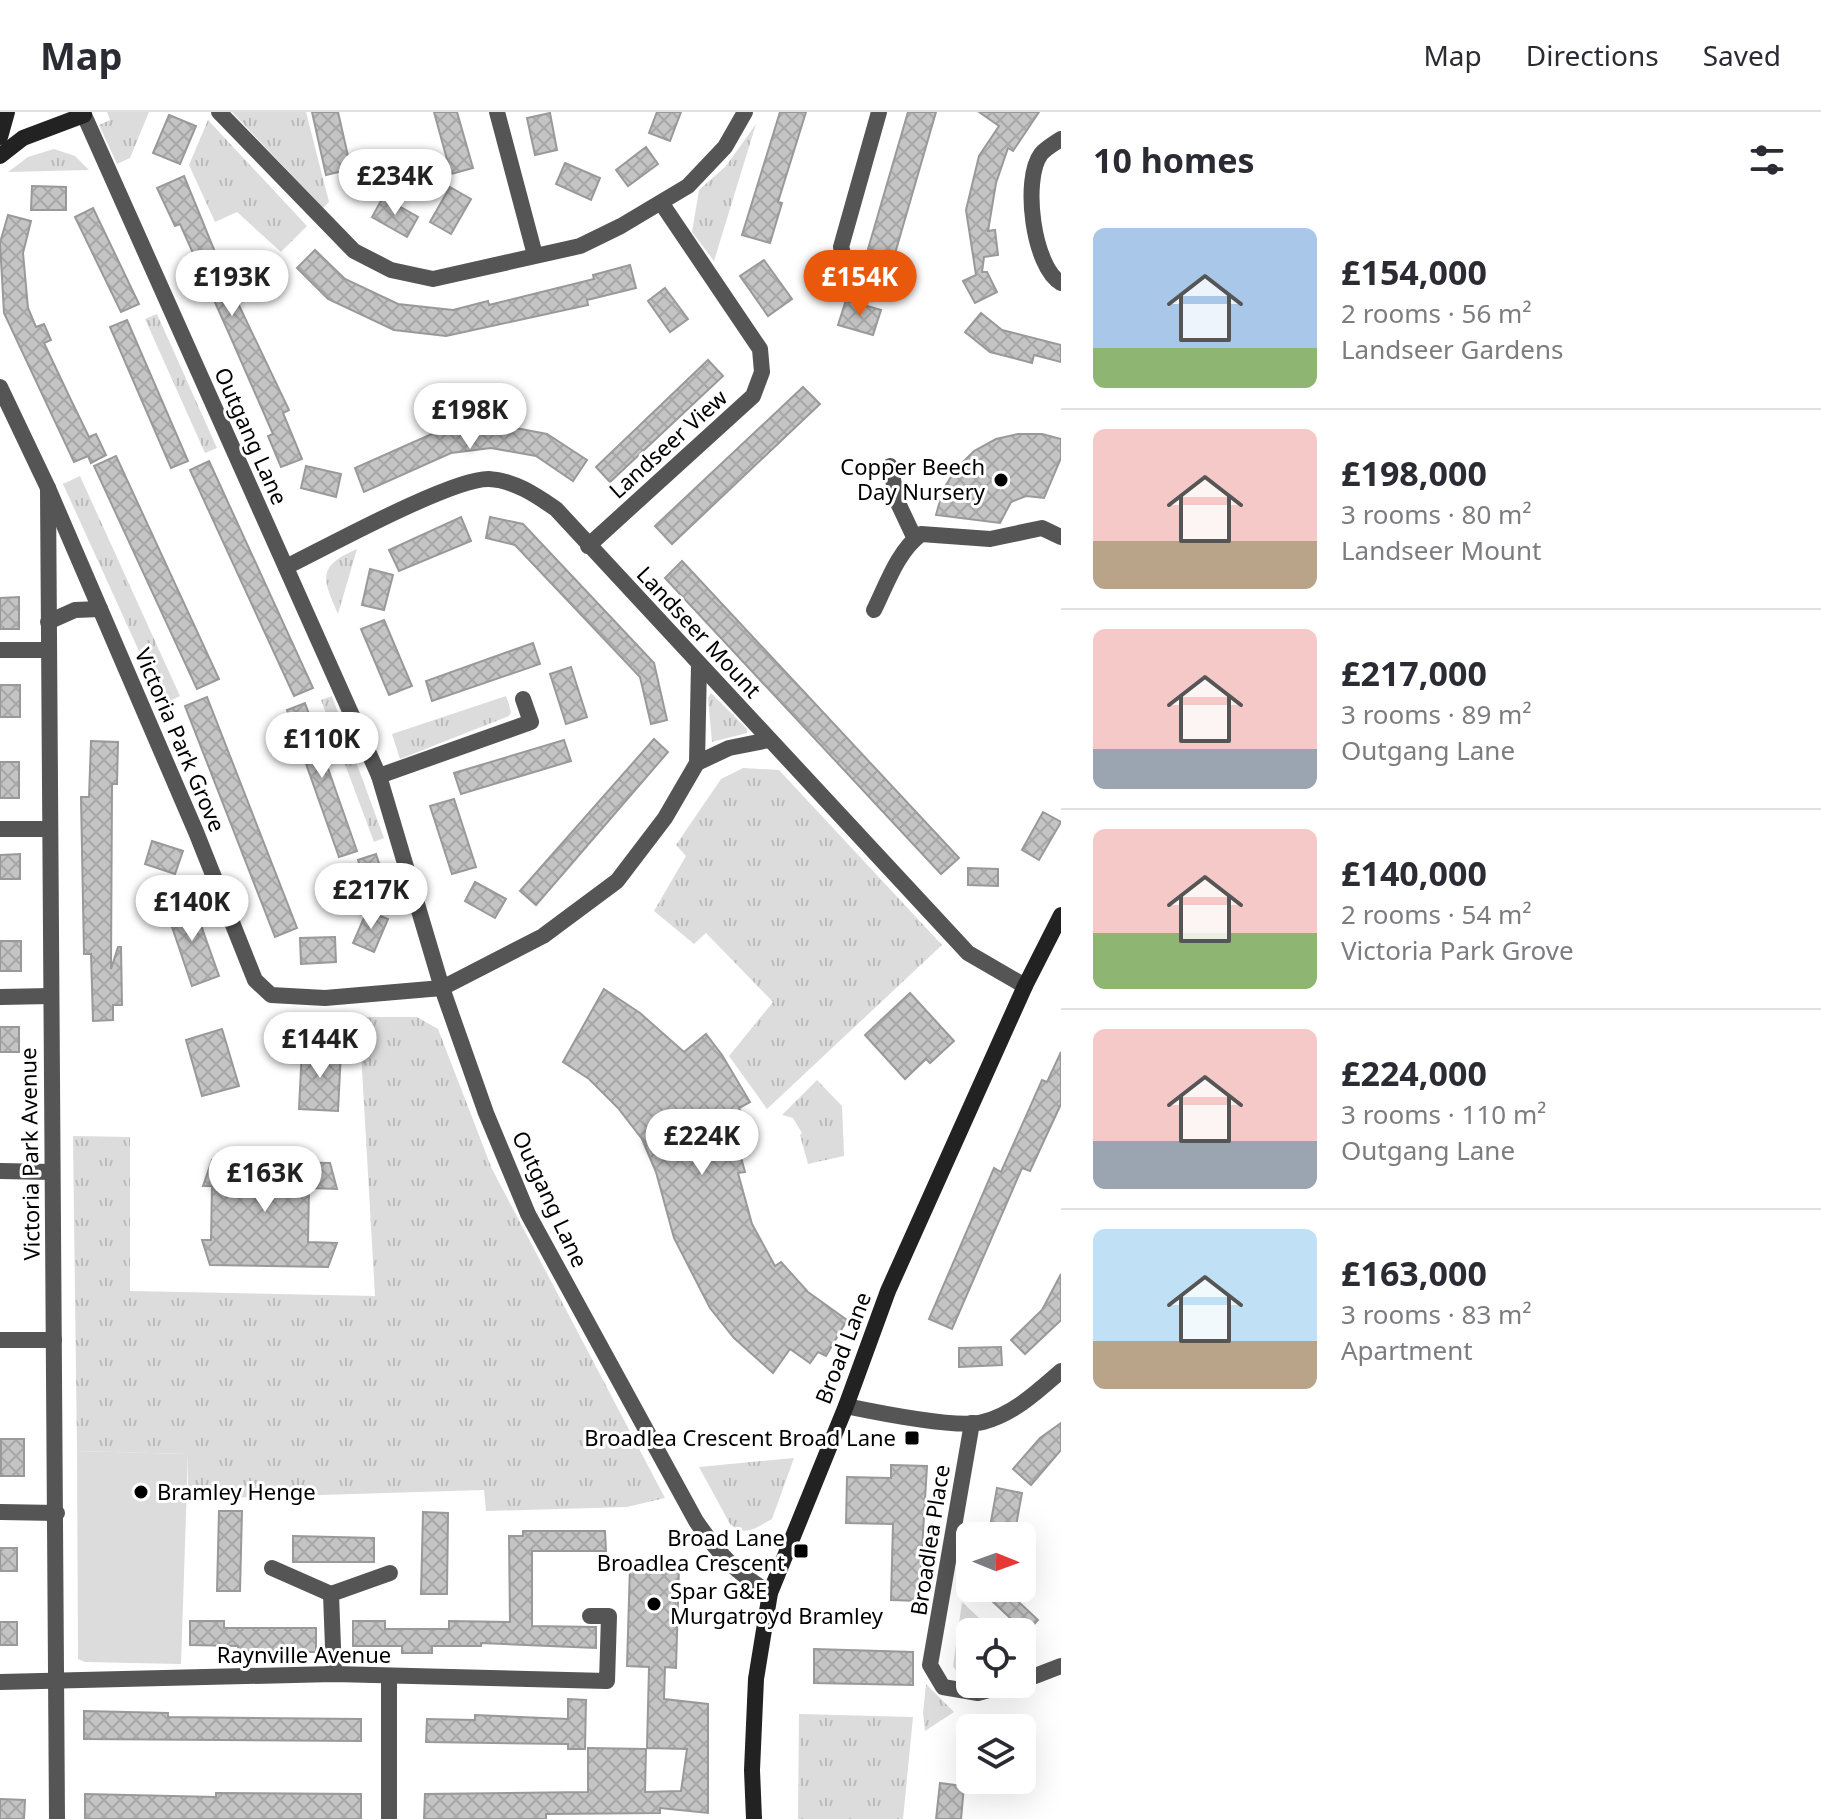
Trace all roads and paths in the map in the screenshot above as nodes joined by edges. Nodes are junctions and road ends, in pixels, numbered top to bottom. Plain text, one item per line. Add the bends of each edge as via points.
1 (7, 112) edge
2 (219, 112) edge
3 (497, 112) edge
4 (745, 112) edge
5 (879, 112) edge
6 (83, 113) edge
7 (0, 137) edge
8 (1061, 139) edge
9 (0, 156) edge
10 (662, 204) junction
11 (535, 255) junction
12 (897, 280) dead end
13 (1061, 283) edge
14 (0, 387) edge
15 (890, 466) dead end
16 (48, 488) junction
17 (1061, 537) edge
18 (915, 539) junction
19 (588, 546) junction
20 (286, 567) junction
21 (100, 609) junction
22 (874, 610) dead end
23 (48, 622) junction
24 (0, 650) edge
25 (48, 650) junction
26 (699, 664) junction
27 (523, 699) dead end
28 (769, 740) junction
29 (697, 763) junction
30 (379, 776) junction
31 (0, 829) edge
32 (49, 829) junction
33 (1061, 915) edge
34 (1025, 986) junction
35 (442, 988) junction
36 (51, 996) junction
37 (0, 997) edge
38 (0, 1171) edge
39 (52, 1172) junction
40 (0, 1340) edge
41 (54, 1340) junction
42 (1061, 1371) edge
43 (846, 1406) junction
44 (972, 1423) junction
45 (0, 1512) edge
46 (57, 1513) junction
47 (272, 1568) dead end
48 (390, 1573) dead end
49 (770, 1593) junction
50 (331, 1594) junction
51 (590, 1616) dead end
52 (1061, 1666) edge
53 (334, 1674) junction
54 (1036, 1676) edge
55 (389, 1677) junction
56 (0, 1682) edge
57 (56, 1682) junction
58 (956, 1689) edge
59 (57, 1819) edge
60 (389, 1819) edge
61 (754, 1819) edge

1 - 7 street
2 - 11 street via 354,251 391,270 433,279
3 - 11 street
4 - 10 street via 725,147
5 - 12 street via 841,247 847,266
6 - 9 street via 23,138
6 - 20 street, Outgang Lane
8 - 13 street via 1040,156 1030,201 1038,246
10 - 11 street via 580,246
10 - 19 street, Landseer View via 760,349 762,372 753,396
14 - 16 street, Victoria Park Grove
15 - 18 street via 898,503
16 - 21 street, Victoria Park Grove
16 - 23 street, Victoria Park Avenue
17 - 18 street via 1042,528 990,539 938,533
18 - 22 street
19 - 20 street, Landseer Mount via 556,509 529,490 489,479 451,489
19 - 26 street, Landseer Mount
20 - 30 street, Outgang Lane
21 - 23 street via 75,610
21 - 35 street, Victoria Park Grove via 255,980 271,995 325,998
23 - 25 street, Victoria Park Avenue
24 - 25 street
25 - 32 street, Victoria Park Avenue
26 - 28 street, Landseer Mount
26 - 29 street
27 - 30 street via 531,722
28 - 29 street via 729,748
28 - 34 street, Landseer Mount via 968,953
29 - 35 street via 665,818 617,881 543,936
30 - 35 street, Outgang Lane
31 - 32 street
32 - 36 street, Victoria Park Avenue
33 - 34 street, Broad Lane
34 - 43 street, Broad Lane via 888,1291
35 - 49 street, Outgang Lane via 528,1214 696,1521 718,1554
36 - 37 street
36 - 39 street, Victoria Park Avenue
38 - 39 street
39 - 41 street, Victoria Park Avenue
40 - 41 street
41 - 46 street, Victoria Park Avenue
42 - 44 street via 1026,1402
43 - 44 street
43 - 49 street, Broad Lane
44 - 58 street, Broadlea Place via 930,1665 943,1687
45 - 46 street
46 - 57 street, Victoria Park Avenue
47 - 50 street
48 - 50 street
49 - 61 street, Broad Lane via 756,1679
50 - 53 street
51 - 55 street, Raynville Avenue via 609,1616 607,1681
52 - 54 street
53 - 55 street, Raynville Avenue
53 - 57 street, Raynville Avenue
55 - 60 street
56 - 57 street, Raynville Avenue
57 - 59 street, Victoria Park Avenue

